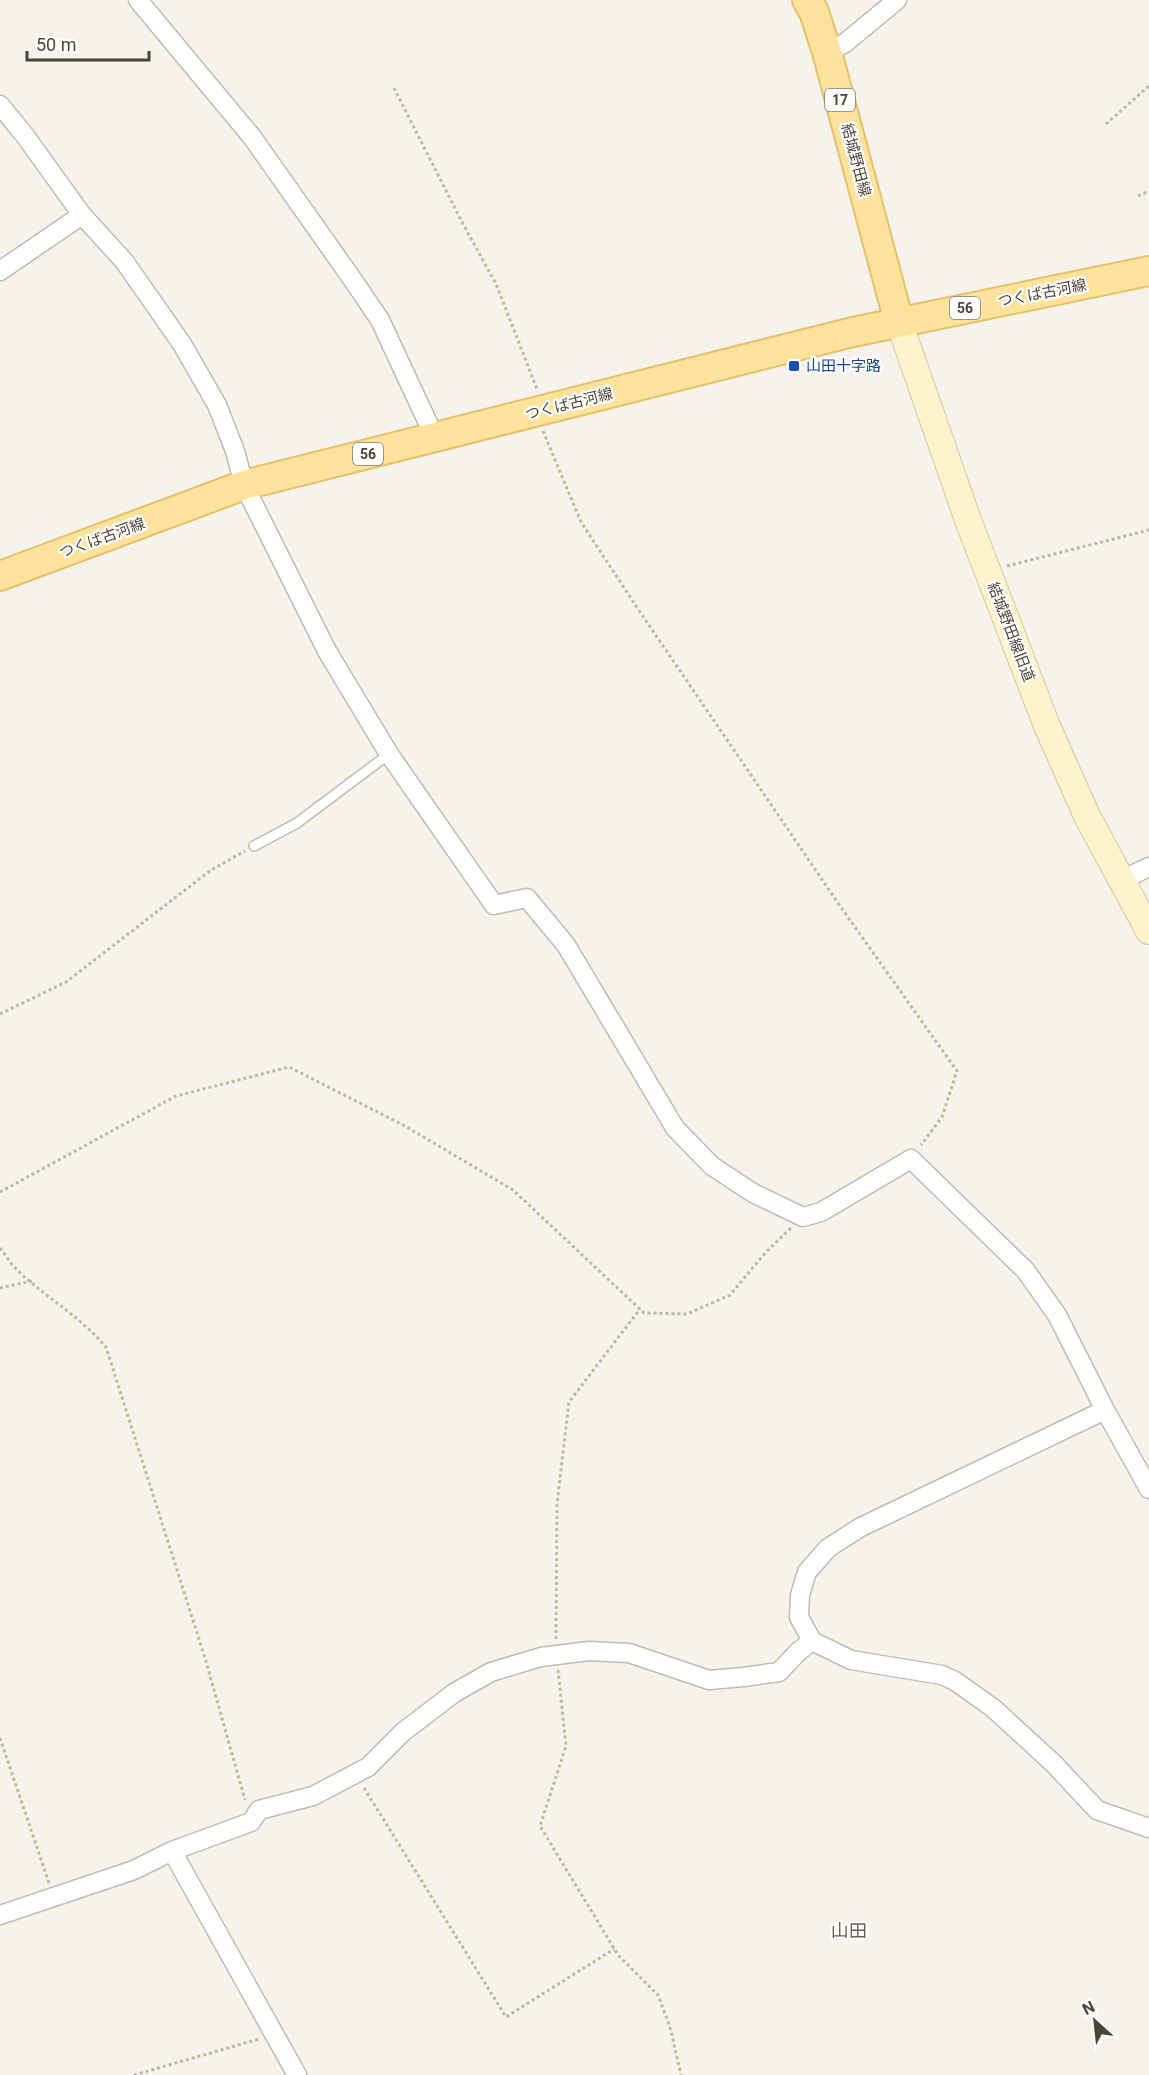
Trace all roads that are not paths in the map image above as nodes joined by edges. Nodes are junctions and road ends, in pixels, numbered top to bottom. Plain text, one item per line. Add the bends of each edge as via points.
1 (138, 0) edge
2 (807, 0) edge
3 (897, 0) edge
4 (827, 52) junction
5 (0, 105) edge
6 (82, 215) junction
7 (0, 271) edge
8 (1149, 272) edge
9 (900, 322) junction
10 (435, 438) junction
11 (244, 485) junction
12 (0, 576) edge
13 (389, 754) junction
14 (254, 846) road end
15 (1149, 867) edge
16 (1121, 880) junction
17 (1149, 931) edge
18 (1105, 1410) junction
19 (1149, 1489) edge
20 (812, 1641) junction
21 (1149, 1828) edge
22 (172, 1851) junction
23 (0, 1915) edge
24 (297, 2075) edge

1 - 10 street via 252,137 355,283 380,320
2 - 4 main road, 結城野田線 / 17
3 - 4 street via 845,43
4 - 9 main road, 結城野田線 / 17
5 - 6 street
6 - 7 street
6 - 11 street via 124,261 182,344 218,405
8 - 9 main road, つくば古河線 / 56
9 - 10 main road, つくば古河線 / 56
9 - 16 street, 結城野田線旧道 via 987,571 1047,726
10 - 11 main road, つくば古河線 / 56
11 - 12 main road, つくば古河線 / 56
11 - 13 street via 327,651
13 - 14 lane via 297,823
13 - 18 street via 494,905 526,897 566,945 675,1128 711,1166 753,1193 803,1217 821,1212 911,1159 1026,1271 1057,1315
15 - 16 street
16 - 17 street, 結城野田線旧道
18 - 19 street
18 - 20 street via 908,1503 828,1548 807,1572 800,1595 799,1617
20 - 21 street via 851,1660 942,1675 955,1681 1001,1715 1096,1810
20 - 22 street via 779,1672 709,1680 628,1653 589,1651 541,1657 491,1672 454,1693 403,1732 368,1767 313,1797 259,1810 251,1822
22 - 23 street via 134,1870
22 - 24 street

